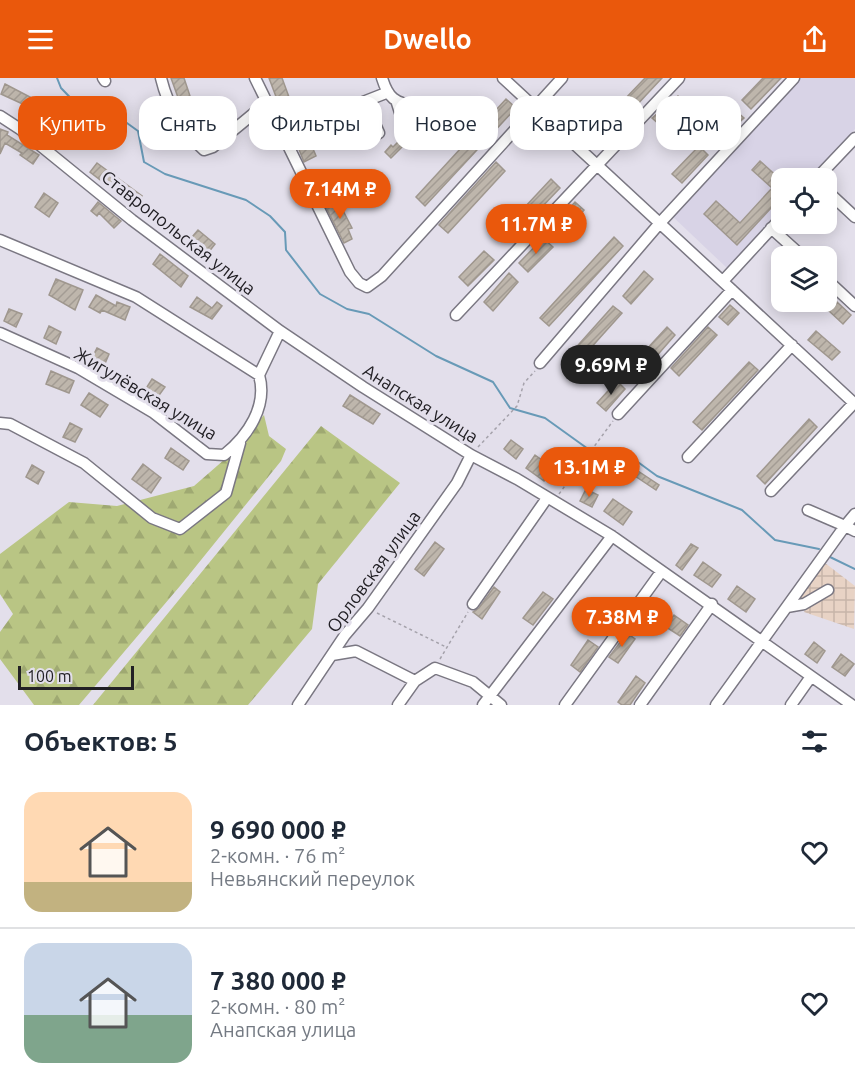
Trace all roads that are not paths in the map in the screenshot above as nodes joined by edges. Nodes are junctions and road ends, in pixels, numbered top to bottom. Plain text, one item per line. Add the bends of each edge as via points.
1 (161, 78) edge
2 (255, 78) edge
3 (382, 78) edge
4 (503, 78) edge
5 (562, 78) edge
6 (679, 78) edge
7 (794, 78) edge
8 (386, 93) junction
9 (263, 96) edge
10 (379, 96) edge
11 (523, 96) edge
12 (545, 96) edge
13 (394, 100) edge
14 (0, 117) edge
15 (249, 118) edge
16 (510, 135) edge
17 (855, 138) edge
18 (292, 150) edge
19 (583, 150) edge
20 (598, 164) junction
21 (826, 168) edge
22 (837, 200) edge
23 (855, 217) edge
24 (659, 224) junction
25 (771, 228) edge
26 (778, 234) edge
27 (0, 240) edge
28 (791, 246) edge
29 (723, 281) junction
30 (837, 289) edge
31 (732, 290) junction
32 (855, 306) edge
33 (456, 315) dead end
34 (280, 331) junction
35 (0, 333) edge
36 (792, 345) junction
37 (540, 363) road end
38 (259, 375) junction
39 (855, 404) edge
40 (618, 414) road end
41 (0, 423) edge
42 (240, 442) junction
43 (471, 455) junction
44 (688, 458) dead end
45 (771, 491) dead end
46 (550, 500) junction
47 (808, 510) dead end
48 (855, 514) edge
49 (850, 528) edge
50 (612, 536) junction
51 (662, 572) junction
52 (828, 590) dead end
53 (473, 604) road end
54 (712, 604) junction
55 (787, 607) junction
56 (345, 635) junction
57 (763, 640) junction
58 (356, 651) junction
59 (332, 655) junction
60 (810, 678) junction
61 (414, 681) junction
62 (486, 701) edge
63 (298, 705) edge
64 (398, 705) edge
65 (501, 705) edge
66 (565, 705) edge
67 (640, 705) edge
68 (716, 705) edge
69 (791, 705) edge
70 (852, 705) edge

1 - 15 street via 166,100 179,122 204,150
2 - 9 street
3 - 8 street
4 - 11 street
5 - 12 street
6 - 20 street
7 - 24 street
8 - 10 street
8 - 13 street
14 - 34 street, Ставропольская улица via 21,129 132,220
16 - 18 street via 382,276 367,286 350,272
17 - 21 street
19 - 20 street
20 - 24 street
20 - 33 street
22 - 23 street
24 - 29 street
24 - 37 street
25 - 29 street
26 - 28 street
27 - 38 street via 136,297
29 - 31 street
30 - 32 street
31 - 36 street
31 - 40 street
34 - 38 street
34 - 43 street, Анапская улица
35 - 42 street, Жигулёвская улица via 78,368 154,413 207,453 224,455
36 - 39 street
36 - 44 street
38 - 42 street via 263,389 253,423
39 - 45 street
41 - 42 street via 10,424 84,463 152,518 180,529 226,493
43 - 46 street, Анапская улица
43 - 56 street, Орловская улица via 457,483
46 - 50 street, Анапская улица
46 - 53 street
47 - 49 street
48 - 49 street
49 - 55 street
50 - 51 street, Анапская улица
50 - 62 street
51 - 54 street, Анапская улица
51 - 66 street
52 - 55 street via 804,604
54 - 57 street, Анапская улица
54 - 67 street
55 - 57 street
56 - 58 street
56 - 59 street, Орловская улица
57 - 60 street, Анапская улица
57 - 68 street
58 - 59 street
58 - 61 street
59 - 63 street, Орловская улица
60 - 69 street
60 - 70 street, Анапская улица
61 - 62 street via 435,668 473,682
61 - 64 street
62 - 65 street

